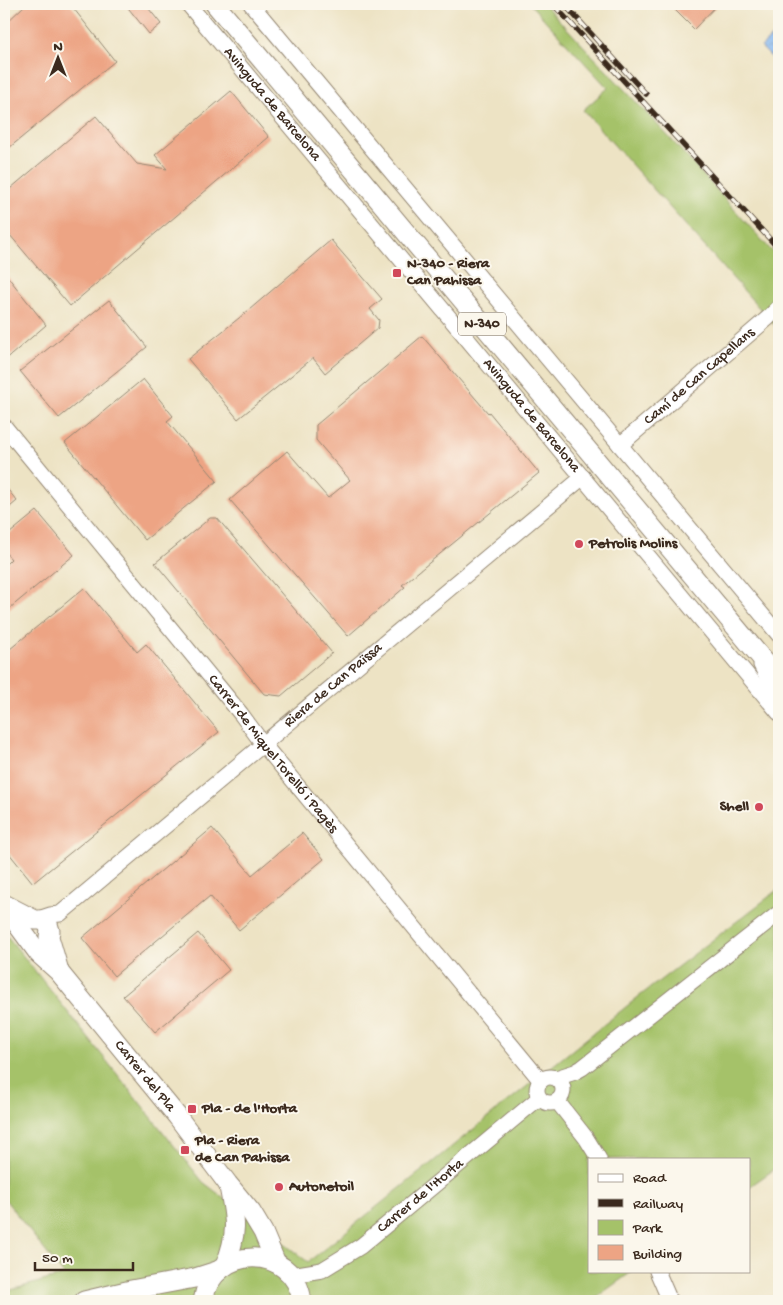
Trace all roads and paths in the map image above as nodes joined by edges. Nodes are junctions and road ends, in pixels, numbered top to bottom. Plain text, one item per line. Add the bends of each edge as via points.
1 (188, 4) edge
2 (215, 4) edge
3 (251, 4) edge
4 (779, 307) edge
5 (4, 426) edge
6 (620, 444) junction
7 (583, 477) junction
8 (779, 635) edge
9 (750, 644) junction
10 (779, 679) edge
11 (779, 701) edge
12 (779, 713) edge
13 (263, 744) junction
14 (4, 904) edge
15 (779, 913) edge
16 (38, 931) junction
17 (549, 1079) junction
18 (539, 1098) junction
19 (557, 1101) junction
20 (598, 1158) edge
21 (228, 1184) junction
22 (276, 1263) junction
23 (222, 1268) junction
24 (657, 1272) edge
25 (291, 1275) junction
26 (84, 1301) edge
27 (203, 1301) edge
28 (302, 1301) edge
29 (670, 1301) edge

1 - 7 street, Avinguda de Barcelona
2 - 9 main road, Avinguda de Barcelona / N-340
3 - 6 street
4 - 6 street, Camí de Can Capellans
5 - 13 street, Carrer de Miquel Torelló i Pagès
6 - 8 street
7 - 12 street, Avinguda de Barcelona
7 - 13 street, Riera de Can Païssa
9 - 10 main road, Avinguda de Barcelona / N-340
9 - 11 street, Avinguda de Barcelona
13 - 16 street, Riera de Can Païssa via 60,914 58,922
13 - 17 street, Carrer de Miquel Torelló i Pagès
14 - 16 main road, Carrer del Pla
15 - 17 street via 582,1068
16 - 21 main road, Carrer del Pla via 59,972 177,1116
17 - 18 street via 537,1089
17 - 19 street via 560,1081 564,1090
18 - 19 street via 548,1103
18 - 25 street, Carrer de l'Horta via 361,1246 322,1270
19 - 20 street
21 - 22 main road, Carrer del Pla via 251,1212
21 - 23 main road via 235,1227 231,1250
22 - 23 main road via 251,1257 233,1261
22 - 25 main road
23 - 26 main road via 185,1280
23 - 27 main road via 210,1281
24 - 29 street
25 - 28 main road

